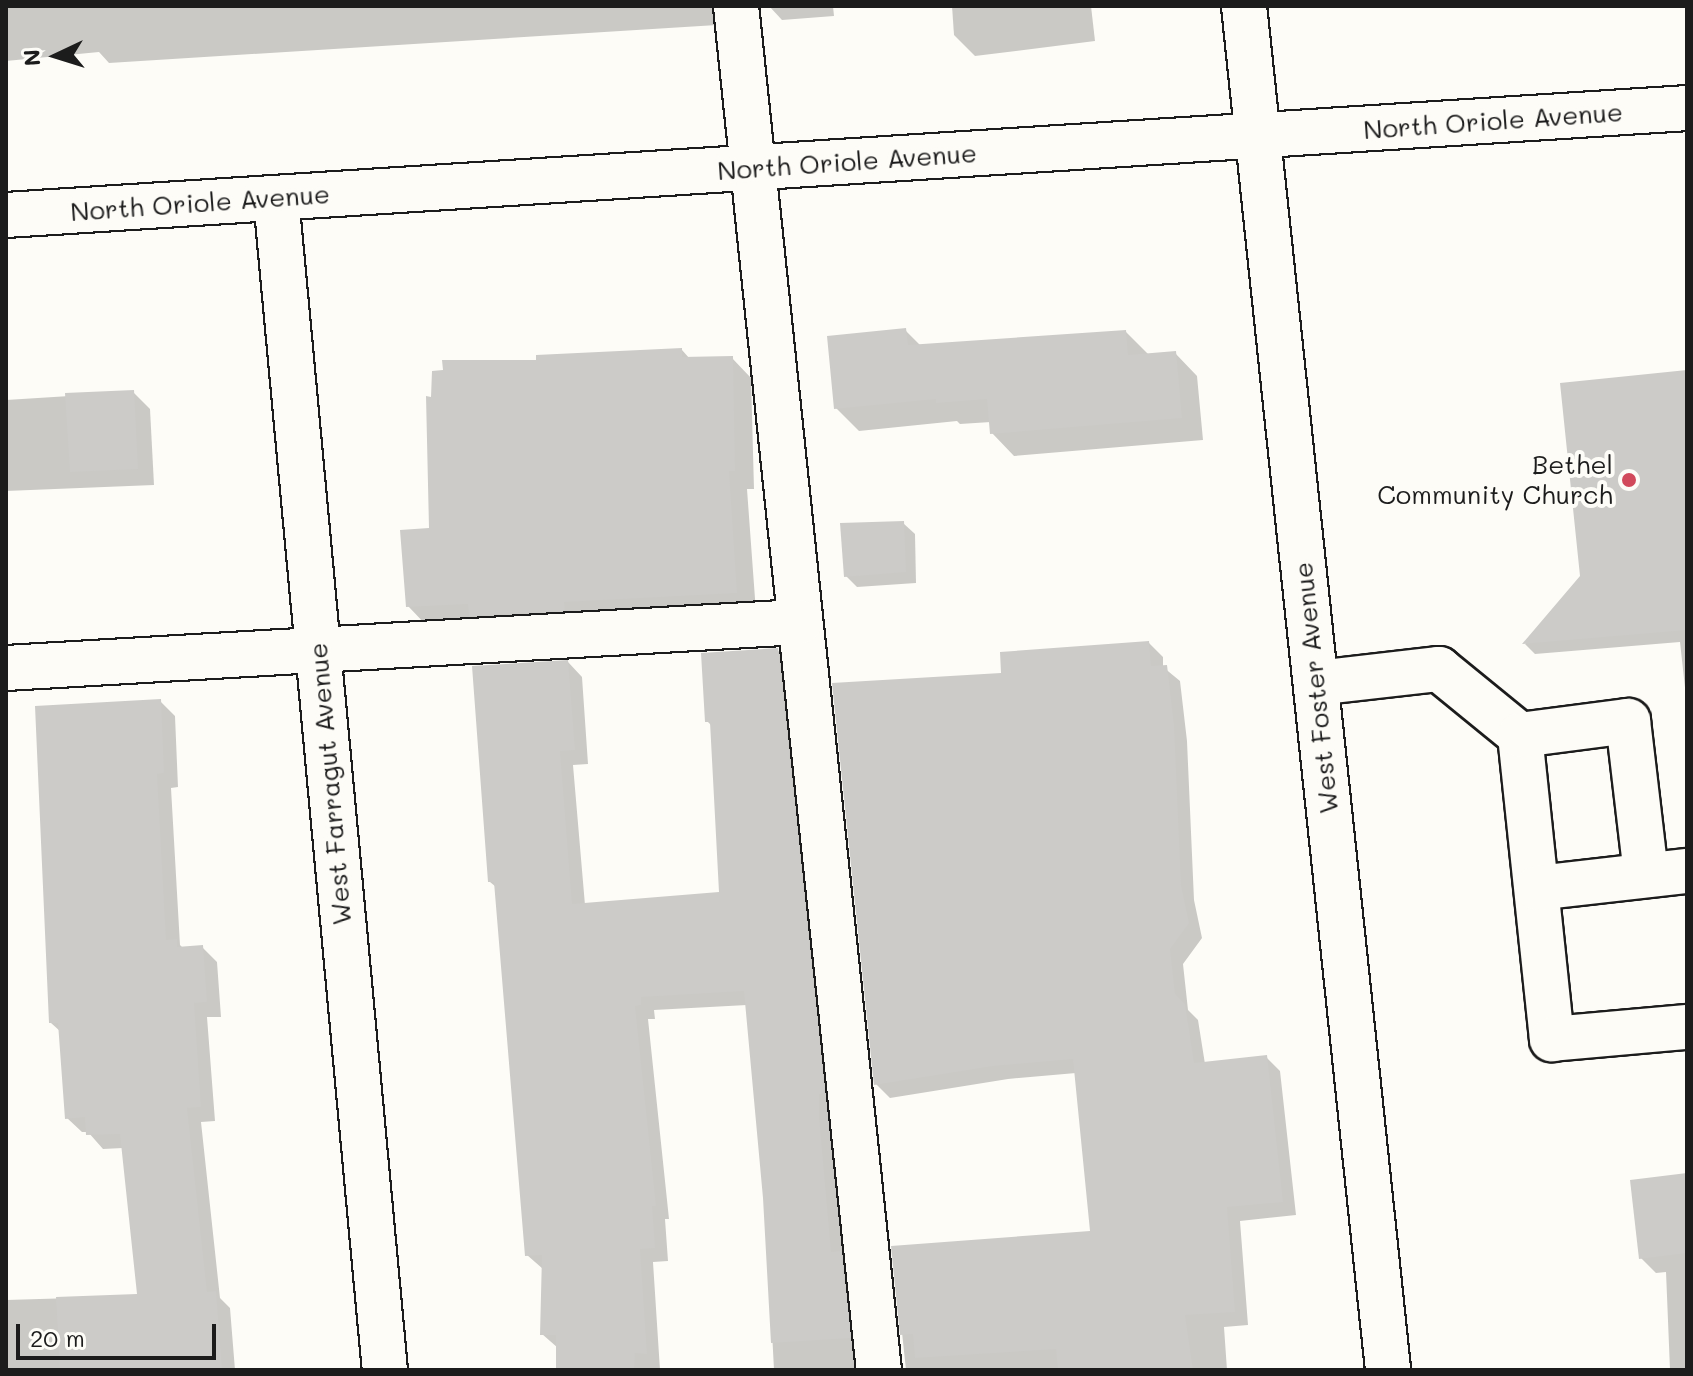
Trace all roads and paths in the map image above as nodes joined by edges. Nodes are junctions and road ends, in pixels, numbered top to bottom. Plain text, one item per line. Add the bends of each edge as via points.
1 (736, 6) edge
2 (1244, 6) edge
3 (1687, 108) edge
4 (1257, 136) junction
5 (752, 168) junction
6 (276, 198) junction
7 (6, 215) edge
8 (800, 622) junction
9 (318, 650) junction
10 (6, 668) edge
11 (1316, 683) junction
12 (1520, 735) junction
13 (1666, 873) edge
14 (1537, 888) junction
15 (1687, 1027) edge
16 (385, 1370) edge
17 (879, 1370) edge
18 (1388, 1370) edge

1 - 5 street
2 - 4 street, West Foster Avenue
3 - 4 street, North Oriole Avenue
4 - 5 street, North Oriole Avenue
4 - 11 street, West Foster Avenue
5 - 6 street, North Oriole Avenue
5 - 8 street
6 - 7 street, North Oriole Avenue
6 - 9 street, West Farragut Avenue
8 - 9 street
8 - 17 street
9 - 10 street
9 - 16 street, West Farragut Avenue
11 - 12 street via 1439,669
11 - 18 street, West Foster Avenue
12 - 13 street via 1628,721
12 - 14 street
13 - 14 street
14 - 15 street via 1552,1039

